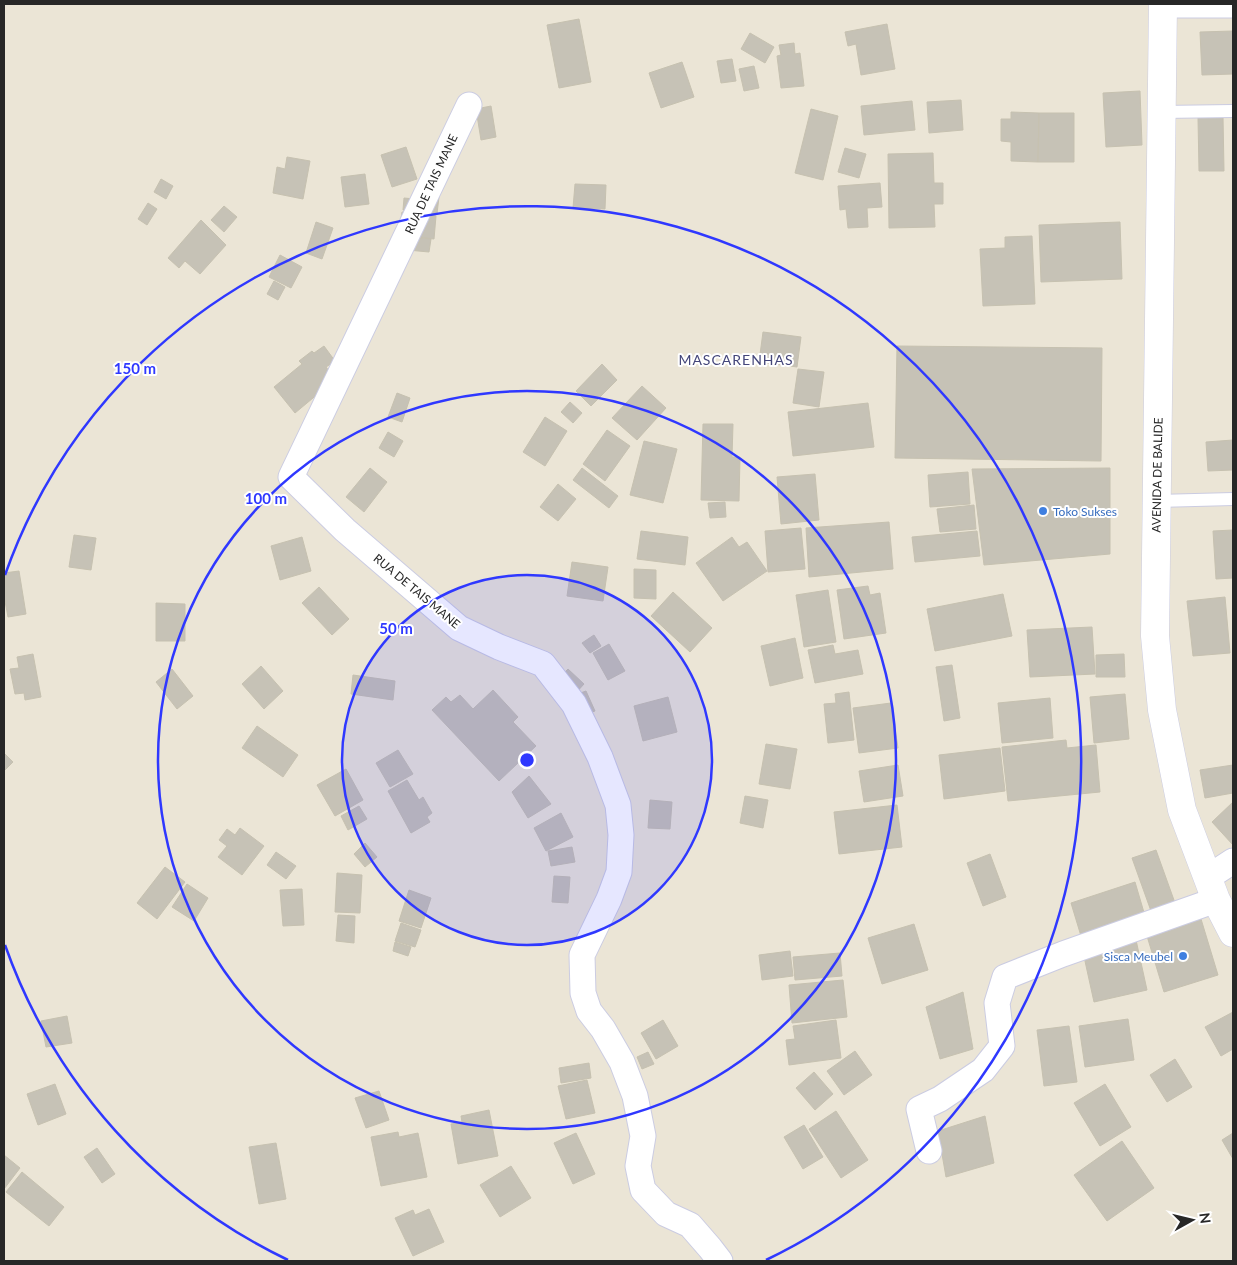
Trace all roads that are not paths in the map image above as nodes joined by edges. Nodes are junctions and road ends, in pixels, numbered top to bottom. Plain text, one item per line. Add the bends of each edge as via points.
1 (1163, 4) edge
2 (1233, 5) edge
3 (468, 104) dead end
4 (1233, 111) edge
5 (1161, 112) junction
6 (1233, 499) edge
7 (1157, 501) junction
8 (1233, 861) edge
9 (1211, 889) junction
10 (1233, 933) edge
11 (929, 1151) dead end
12 (720, 1261) edge

1 - 2 street
1 - 5 main road, AVENIDA DE BALIDE
3 - 12 street, RUA DE TAIS MANE via 291,477 345,530 459,628 543,664 574,704 618,804 621,835 619,872 610,899 582,955 583,993 588,1011 622,1062 635,1096 643,1136 638,1166 643,1190 666,1214 690,1225
4 - 5 lane
5 - 7 main road, AVENIDA DE BALIDE
6 - 7 lane
7 - 9 main road, AVENIDA DE BALIDE via 1155,636 1162,710 1182,810
8 - 9 street
9 - 10 main road, AVENIDA DE BALIDE
9 - 11 street via 1006,977 997,1003 1002,1046 983,1070 919,1109

